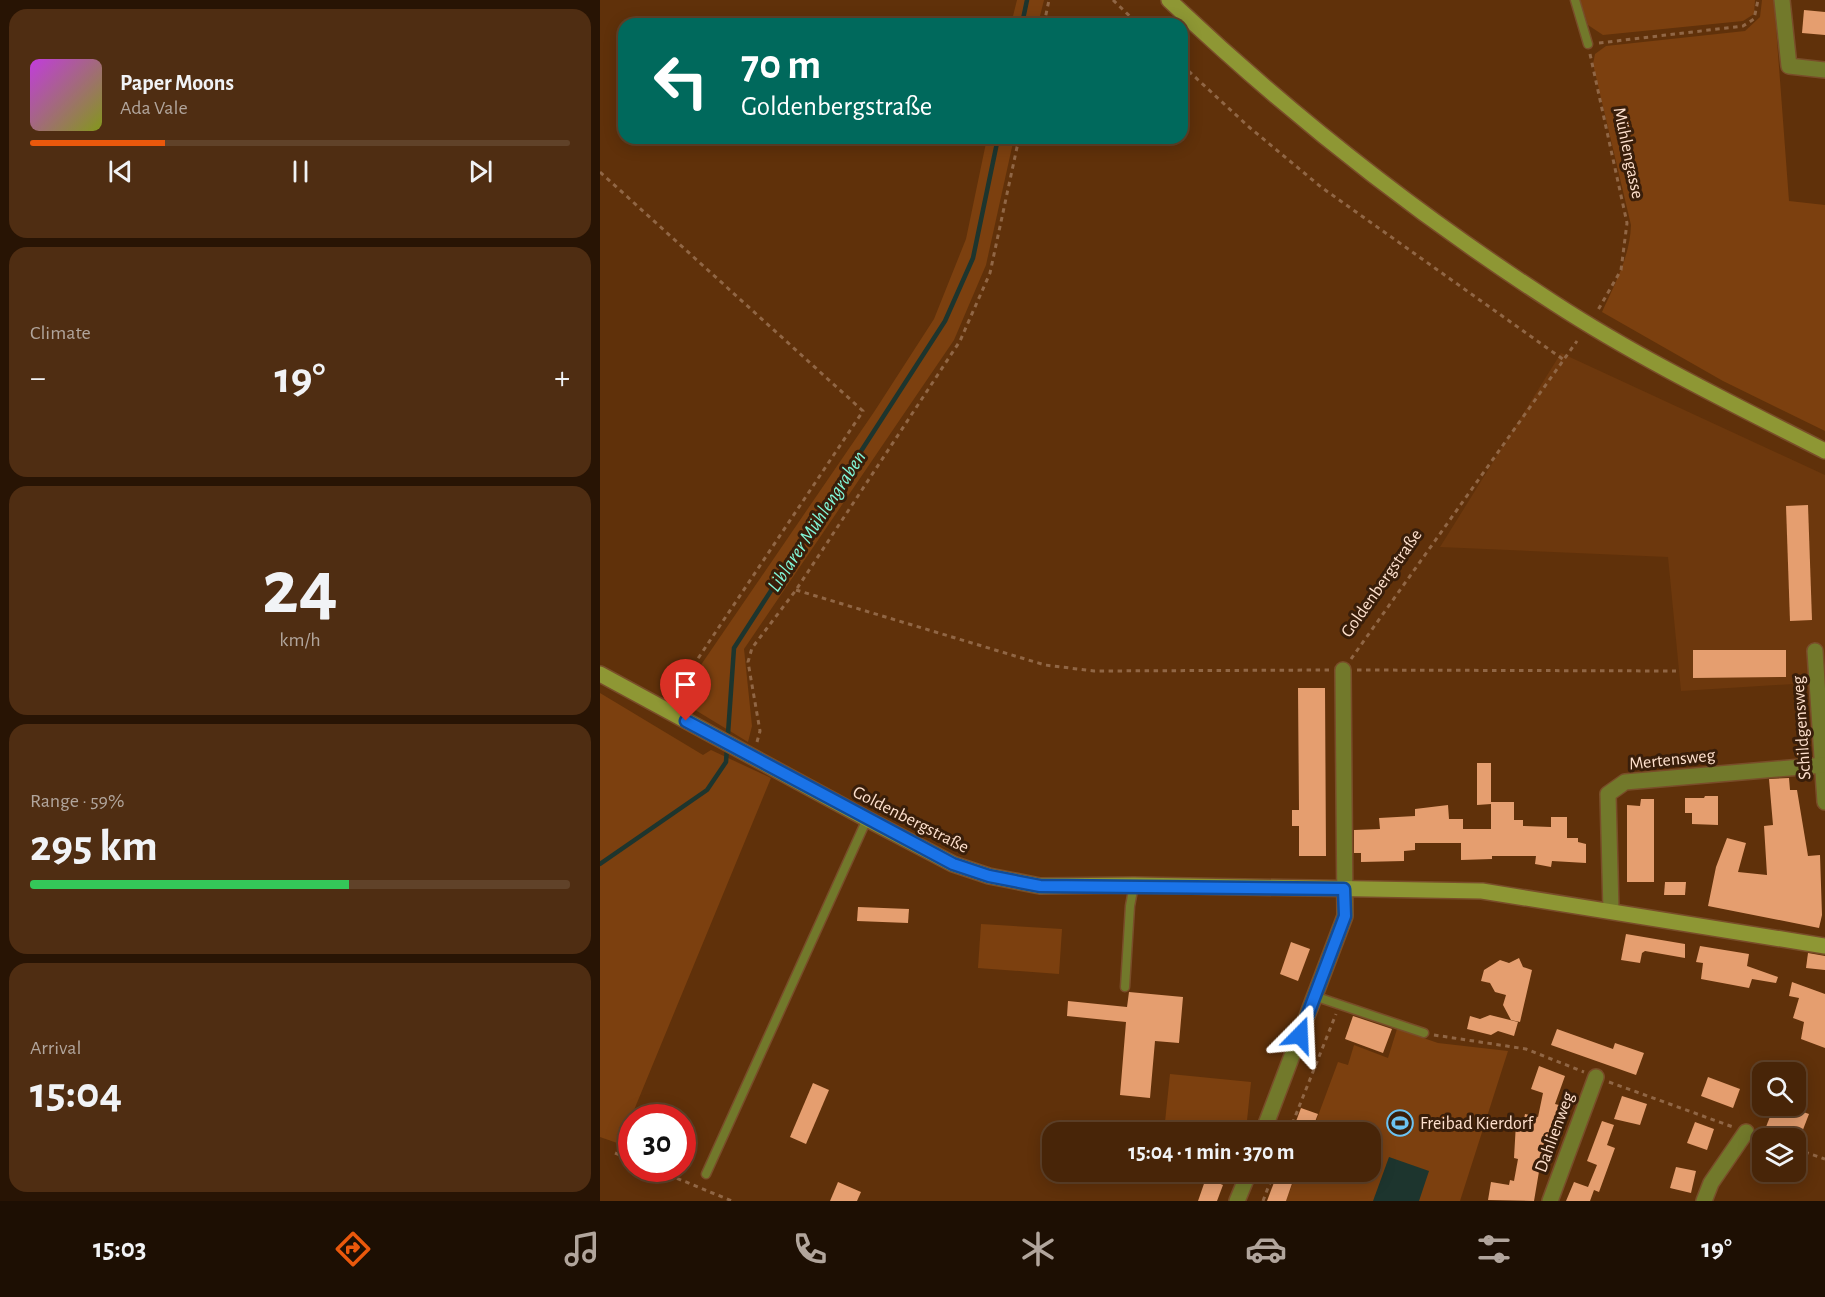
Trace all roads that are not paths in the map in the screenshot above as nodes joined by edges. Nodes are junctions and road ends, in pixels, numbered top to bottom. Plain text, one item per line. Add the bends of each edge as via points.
1 (1169, 0) edge
2 (1575, 0) edge
3 (1782, 0) edge
4 (1188, 18) edge
5 (1188, 18) edge
6 (1588, 44) road end
7 (1825, 70) edge
8 (1825, 451) edge
9 (1815, 651) dead end
10 (1343, 670) road end
11 (600, 674) edge
12 (1824, 765) edge
13 (1825, 802) edge
14 (867, 819) junction
15 (1134, 885) junction
16 (1344, 889) junction
17 (1611, 911) junction
18 (1825, 945) edge
19 (1125, 987) dead end
20 (1314, 996) junction
21 (1424, 1033) dead end
22 (1596, 1077) dead end
23 (1267, 1122) edge
24 (1746, 1132) dead end
25 (706, 1174) dead end
26 (1245, 1182) edge
27 (1238, 1201) edge
28 (1550, 1201) edge
29 (1704, 1201) edge

1 - 4 street
2 - 6 lane
3 - 7 street via 1789,66
5 - 8 street via 1341,152 1440,226 1555,304 1682,378
9 - 12 street, Schildgensweg
10 - 16 street
11 - 14 street, Goldenbergstraße
12 - 13 street, Schildgensweg
12 - 17 street, Mertensweg via 1625,782 1608,794
14 - 15 street, Goldenbergstraße via 953,864 989,876 1040,886
14 - 25 lane
15 - 16 street, Goldenbergstraße
15 - 19 lane
16 - 17 street, Goldenbergstraße via 1482,891
16 - 20 street via 1345,916
17 - 18 street, Goldenbergstraße
20 - 21 lane
20 - 23 street
22 - 28 street, Dahlienweg
24 - 29 street via 1711,1183
26 - 27 street

